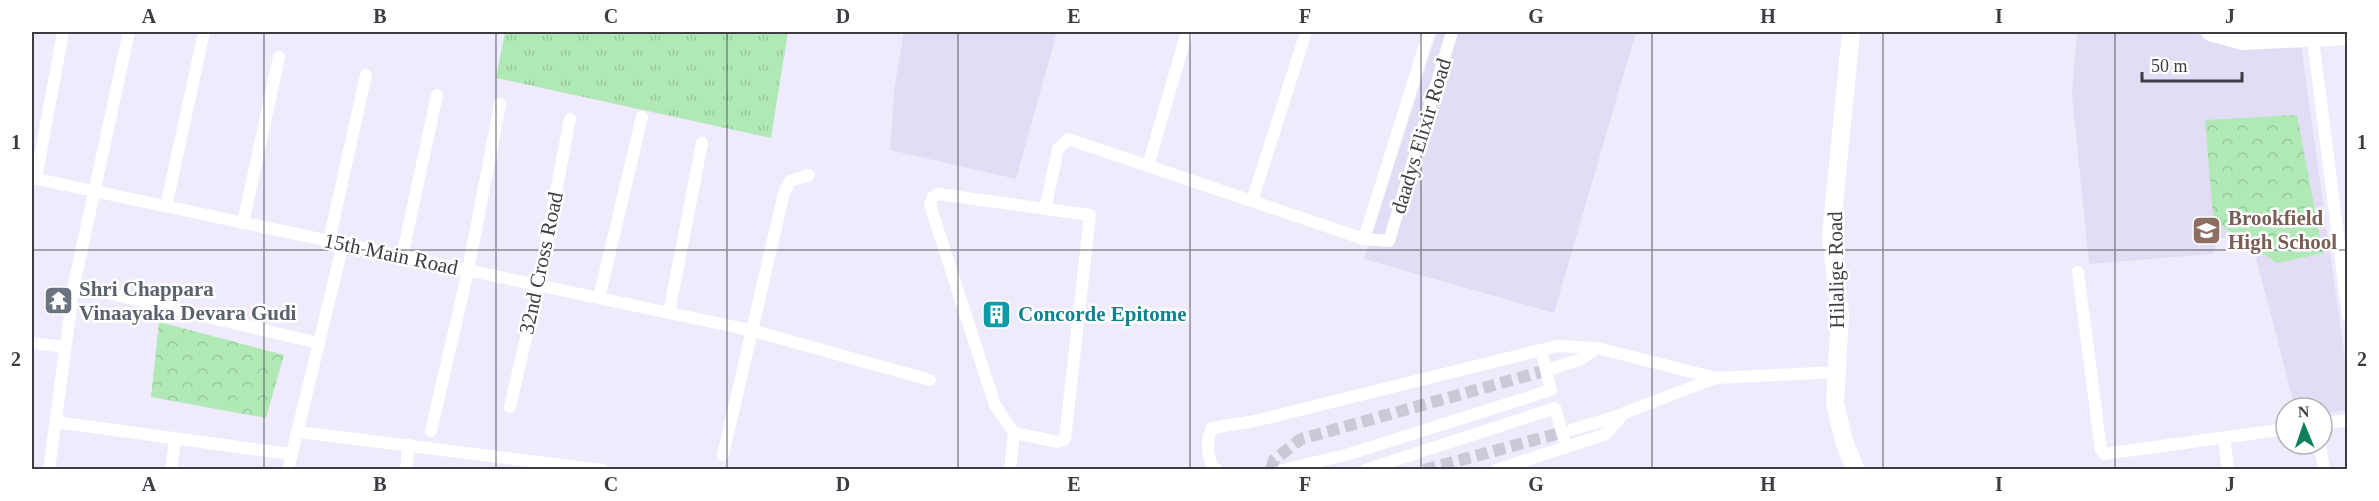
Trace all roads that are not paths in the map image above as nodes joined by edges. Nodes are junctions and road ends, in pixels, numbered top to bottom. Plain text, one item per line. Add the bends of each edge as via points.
1 (63, 32) edge
2 (129, 32) edge
3 (204, 32) edge
4 (1187, 32) edge
5 (1306, 32) edge
6 (1429, 32) edge
7 (1452, 32) edge
8 (1851, 32) edge
9 (2210, 32) edge
10 (2348, 36) edge
11 (2313, 39) junction
12 (279, 57) dead end
13 (366, 75) dead end
14 (437, 94) dead end
15 (500, 104) dead end
16 (642, 117) dead end
17 (570, 119) dead end
18 (702, 143) dead end
19 (1148, 166) junction
20 (809, 175) dead end
21 (34, 178) edge
22 (94, 191) junction
23 (1252, 201) junction
24 (166, 207) junction
25 (1045, 209) junction
26 (243, 223) junction
27 (1364, 238) junction
28 (329, 241) junction
29 (343, 244) junction
30 (402, 257) junction
31 (468, 270) junction
32 (2078, 273) dead end
33 (74, 285) junction
34 (538, 286) junction
35 (599, 298) junction
36 (669, 313) junction
37 (2348, 316) edge
38 (750, 330) junction
39 (32, 343) edge
40 (318, 343) junction
41 (64, 347) junction
42 (1597, 348) junction
43 (1541, 350) junction
44 (1551, 369) tunnel mouth
45 (1836, 372) junction
46 (1716, 378) junction
47 (930, 380) dead end
48 (510, 407) dead end
49 (1624, 413) junction
50 (56, 422) junction
51 (1571, 429) tunnel mouth
52 (431, 431) dead end
53 (2274, 431) edge
54 (299, 432) junction
55 (1014, 433) junction
56 (2224, 438) junction
57 (175, 440) junction
58 (409, 445) junction
59 (1566, 446) junction
60 (290, 454) junction
61 (723, 455) dead end
62 (529, 465) edge
63 (49, 470) edge
64 (171, 470) edge
65 (288, 470) edge
66 (406, 470) edge
67 (602, 470) edge
68 (1010, 470) edge
69 (1217, 470) edge
70 (1282, 470) edge
71 (1365, 470) edge
72 (1496, 470) edge
73 (1856, 470) edge
74 (2228, 470) edge

1 - 21 street
2 - 22 street
3 - 24 street
4 - 19 street
5 - 23 street
6 - 27 street, daadys Elixir Road
7 - 27 street, daadys Elixir Road via 1389,241
8 - 45 street, Hilalige Road via 1831,236 1840,315
9 - 11 street via 2243,40
10 - 11 street
11 - 37 street
12 - 26 street
13 - 28 street
14 - 30 street
15 - 31 street
16 - 35 street
17 - 34 street, 32nd Cross Road
18 - 36 street
19 - 23 street
19 - 25 street via 1068,139 1058,150
20 - 38 street via 790,181 784,194
21 - 22 street, 15th Main Road
22 - 24 street, 15th Main Road
22 - 33 street
23 - 27 street
24 - 26 street, 15th Main Road
25 - 55 street via 1090,215 1065,439 1059,442
25 - 55 street via 938,194 930,205 995,405
26 - 28 street, 15th Main Road
28 - 29 street, 15th Main Road
29 - 30 street, 15th Main Road
29 - 40 street
30 - 31 street, 15th Main Road
31 - 34 street, 15th Main Road
31 - 52 street
32 - 56 street via 2104,454
33 - 40 street
33 - 41 street
34 - 35 street, 15th Main Road
34 - 48 street, 32nd Cross Road
35 - 36 street, 15th Main Road
36 - 38 street, 15th Main Road
38 - 47 street, 15th Main Road
38 - 61 street
39 - 41 street
40 - 54 street
41 - 50 street
42 - 43 street via 1557,346
42 - 44 street via 1581,359
42 - 46 street
43 - 69 street via 1255,421 1212,428 1207,438 1208,456
43 - 70 street via 1551,390 1346,455
45 - 46 street
45 - 73 street, Hilalige Road via 1839,424
46 - 49 street
49 - 51 street
49 - 59 street via 1606,434
50 - 57 street
50 - 63 street
53 - 56 street
54 - 58 street
54 - 60 street
55 - 68 street
56 - 74 street
57 - 60 street
57 - 64 street
58 - 62 street
58 - 66 street
59 - 71 street via 1555,408
59 - 72 street
60 - 65 street
62 - 67 street

